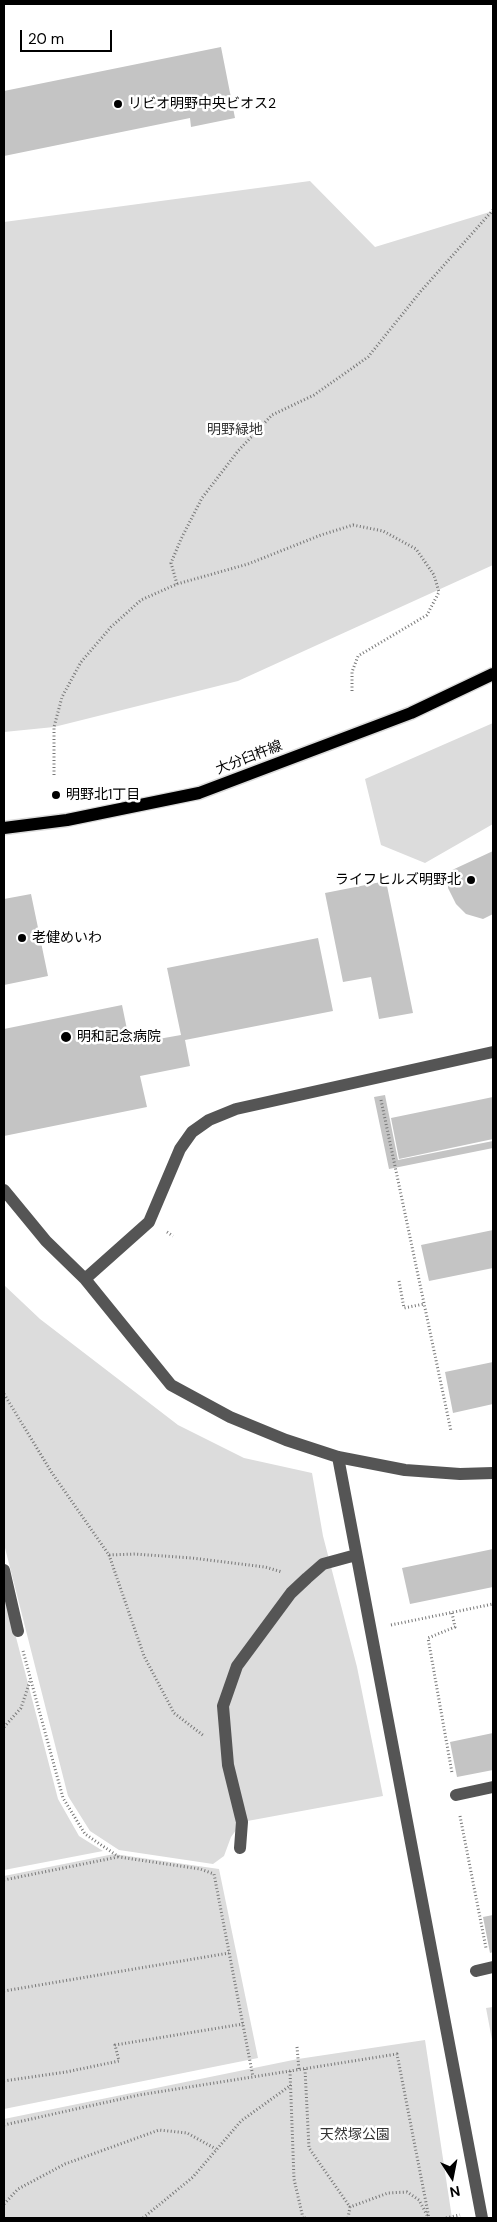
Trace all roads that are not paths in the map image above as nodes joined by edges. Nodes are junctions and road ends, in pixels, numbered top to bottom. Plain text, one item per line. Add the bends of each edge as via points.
1 (493, 674) edge
2 (4, 828) edge
3 (493, 1052) edge
4 (4, 1190) edge
5 (85, 1279) junction
6 (338, 1456) junction
7 (493, 1473) edge
8 (356, 1555) junction
9 (4, 1570) edge
10 (18, 1631) road end
11 (493, 1787) edge
12 (456, 1795) dead end
13 (240, 1848) dead end
14 (493, 1967) edge
15 (476, 1970) dead end
16 (493, 2216) edge
17 (482, 2218) edge

1 - 2 main road, 大分臼杵線 via 411,713 199,793 67,820
3 - 5 street via 236,1109 209,1120 192,1132 180,1149 149,1222
4 - 5 street via 46,1242
5 - 6 street via 171,1384 230,1417 286,1440
6 - 7 street via 404,1470
6 - 8 street
8 - 13 street via 322,1564 291,1593 237,1666 223,1706 227,1754 242,1822
8 - 17 street
9 - 10 street
11 - 12 street
14 - 15 street
16 - 17 street

